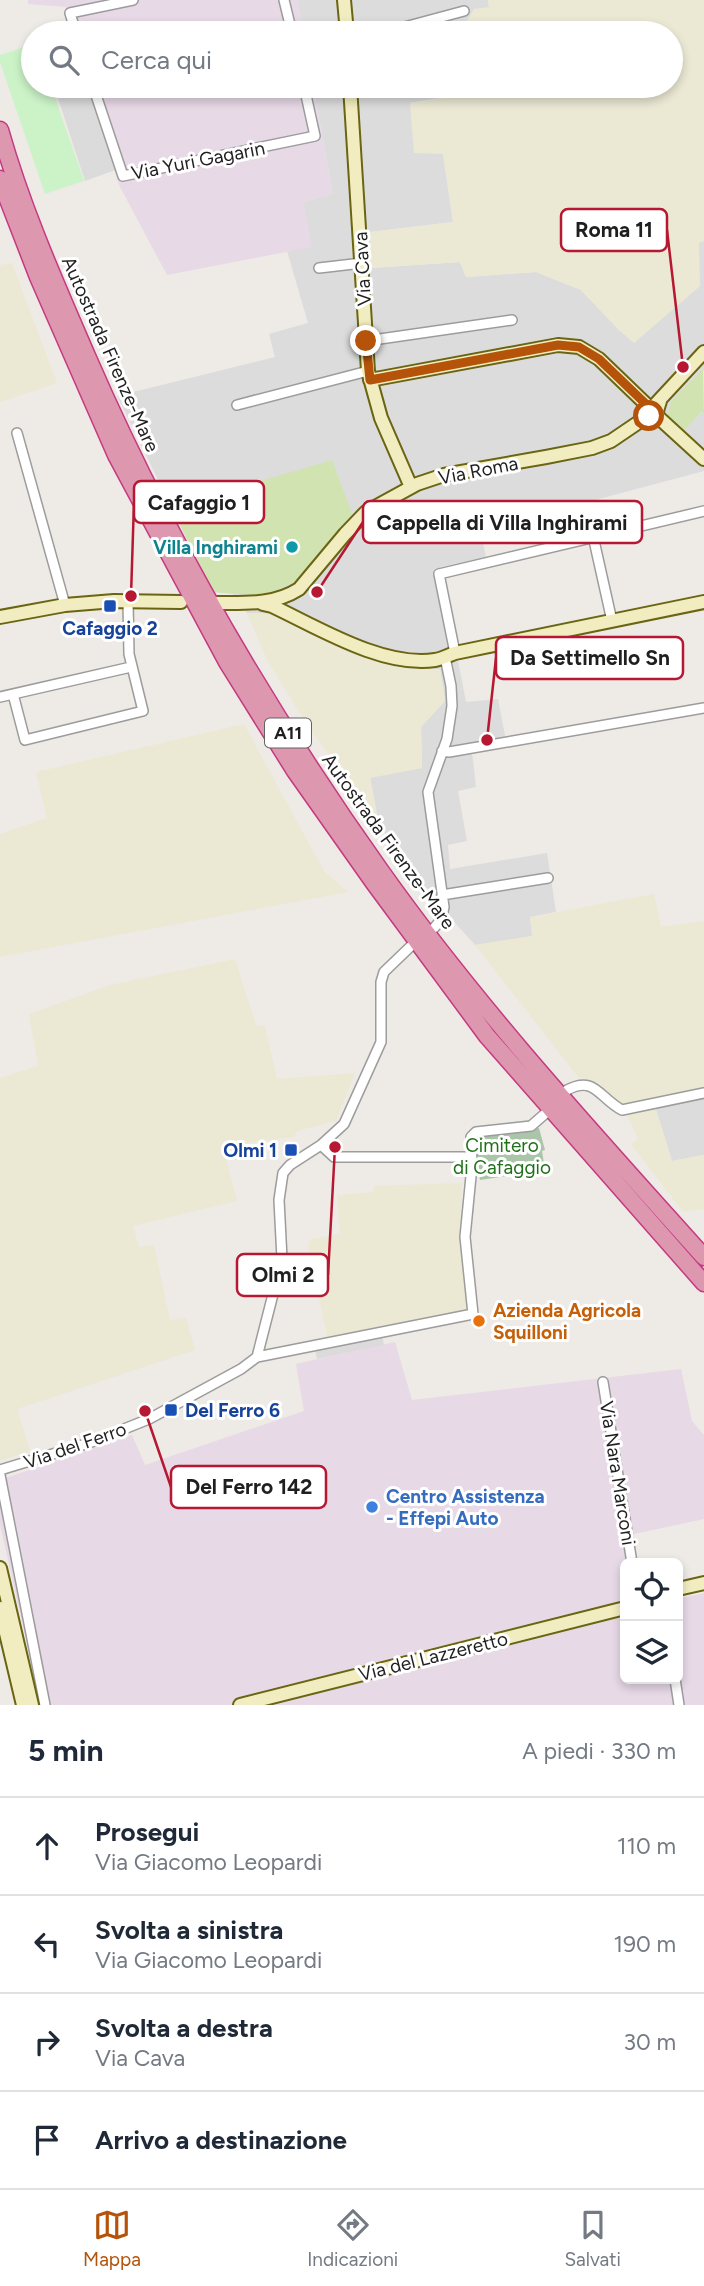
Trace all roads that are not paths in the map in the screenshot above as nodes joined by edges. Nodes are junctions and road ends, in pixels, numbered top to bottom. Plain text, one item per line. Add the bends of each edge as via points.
1 (133, 0) edge
2 (284, 0) edge
3 (344, 0) edge
4 (464, 11) dead end
5 (72, 21) edge
6 (289, 21) edge
7 (346, 21) edge
8 (427, 21) edge
9 (97, 98) edge
10 (307, 98) edge
11 (351, 98) edge
12 (0, 130) edge
13 (0, 179) edge
14 (362, 263) junction
15 (319, 268) dead end
16 (512, 320) dead end
17 (366, 341) junction
18 (704, 352) edge
19 (369, 376) junction
20 (237, 405) dead end
21 (654, 413) junction
22 (17, 433) dead end
23 (704, 459) edge
24 (411, 487) junction
25 (704, 511) edge
26 (593, 536) junction
27 (299, 589) junction
28 (128, 602) junction
29 (181, 602) dead end
30 (704, 602) edge
31 (217, 603) dead end
32 (259, 603) junction
33 (65, 604) junction
34 (0, 617) edge
35 (301, 621) junction
36 (612, 621) junction
37 (450, 655) junction
38 (131, 667) junction
39 (13, 694) junction
40 (0, 697) edge
41 (704, 708) edge
42 (442, 751) junction
43 (548, 878) dead end
44 (442, 895) junction
45 (434, 928) dead end
46 (411, 946) dead end
47 (567, 1090) dead end
48 (704, 1093) edge
49 (547, 1112) dead end
50 (321, 1146) junction
51 (470, 1157) junction
52 (704, 1257) edge
53 (704, 1283) edge
54 (257, 1357) junction
55 (603, 1382) dead end
56 (0, 1473) edge
57 (631, 1558) edge
58 (0, 1569) edge
59 (704, 1583) edge
60 (683, 1589) edge
61 (0, 1608) edge
62 (620, 1609) edge
63 (676, 1684) edge
64 (23, 1705) edge
65 (32, 1705) edge
66 (45, 1705) edge
67 (240, 1705) edge
68 (679, 1705) edge

1 - 5 street via 69,13
2 - 6 street
3 - 7 street
4 - 8 street
9 - 10 street, Via Yuri Gagarin via 123,176 315,136
11 - 14 street, Via Cava
12 - 52 highway, Autostrada Firenze-Mare / A11 via 51,273 129,452 174,541 309,767 499,1025
13 - 53 highway, Autostrada Firenze-Mare / A11 via 116,455 221,650 295,771 487,1036
14 - 15 street
14 - 17 street, Via Cava
16 - 17 street
17 - 19 street, Via Cava
18 - 21 street, Via Roma via 664,395
19 - 20 street
19 - 21 street via 558,345 579,347 599,359
19 - 24 street, Via Cava via 388,438
21 - 23 street
21 - 24 street, Via Roma via 618,438 592,448 444,475
22 - 33 street
24 - 27 street, Via Roma via 361,516
25 - 26 street
26 - 36 street
26 - 37 street via 439,574
27 - 32 street, Via Roma
27 - 35 street via 293,606
28 - 29 street
28 - 33 street
28 - 38 street
30 - 36 street
31 - 32 street, Via Roma
32 - 35 street
33 - 34 street
35 - 37 street via 339,640 396,658 433,661
36 - 37 street
37 - 42 street via 452,706
38 - 39 street
38 - 39 street via 143,710 24,740
39 - 40 street
41 - 42 street
42 - 44 street via 428,792
43 - 44 street
44 - 45 street via 443,916
46 - 50 street via 384,972 381,1042 344,1124
47 - 48 street via 587,1084 622,1110
49 - 51 street via 531,1126 472,1134
50 - 51 street via 334,1157
50 - 54 street via 283,1173 279,1200 282,1259
51 - 54 street via 466,1237 473,1314
54 - 56 street, Via del Ferro via 149,1419
55 - 57 street, Via Nara Marconi
56 - 66 street, Via del Ferro
58 - 65 street
59 - 60 street
61 - 64 street
62 - 67 street, Via del Lazzeretto
63 - 68 street

